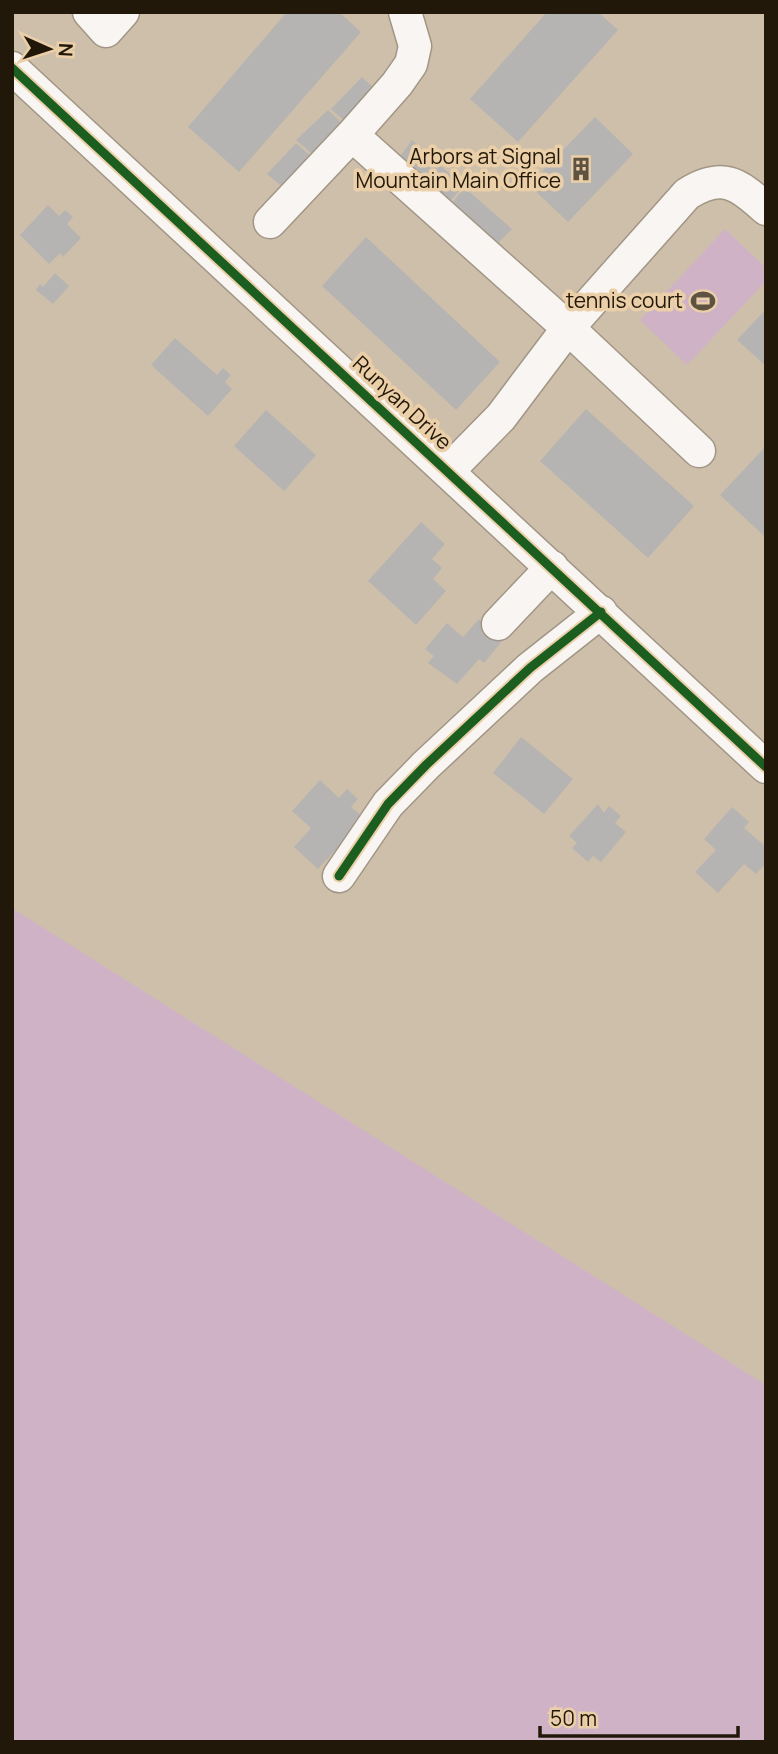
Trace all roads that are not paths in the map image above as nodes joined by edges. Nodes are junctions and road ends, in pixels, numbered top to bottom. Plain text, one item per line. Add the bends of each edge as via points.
1 (89, 12) edge
2 (123, 12) edge
3 (405, 12) edge
4 (12, 68) edge
5 (352, 135) junction
6 (766, 209) edge
7 (270, 222) dead end
8 (568, 328) junction
9 (699, 450) dead end
10 (449, 470) junction
11 (552, 567) junction
12 (601, 612) junction
13 (498, 624) dead end
14 (766, 766) edge
15 (339, 876) dead end

1 - 2 street via 106,31
3 - 5 street via 415,46 411,64
4 - 10 street, Runyan Drive
5 - 7 street
5 - 8 street
6 - 8 street via 744,189 723,181 704,183 687,194
8 - 9 street
8 - 10 street via 501,417
10 - 11 street, Runyan Drive
11 - 12 street, Runyan Drive
11 - 13 street
12 - 14 street, Runyan Drive
12 - 15 street via 530,668 426,765 388,804

